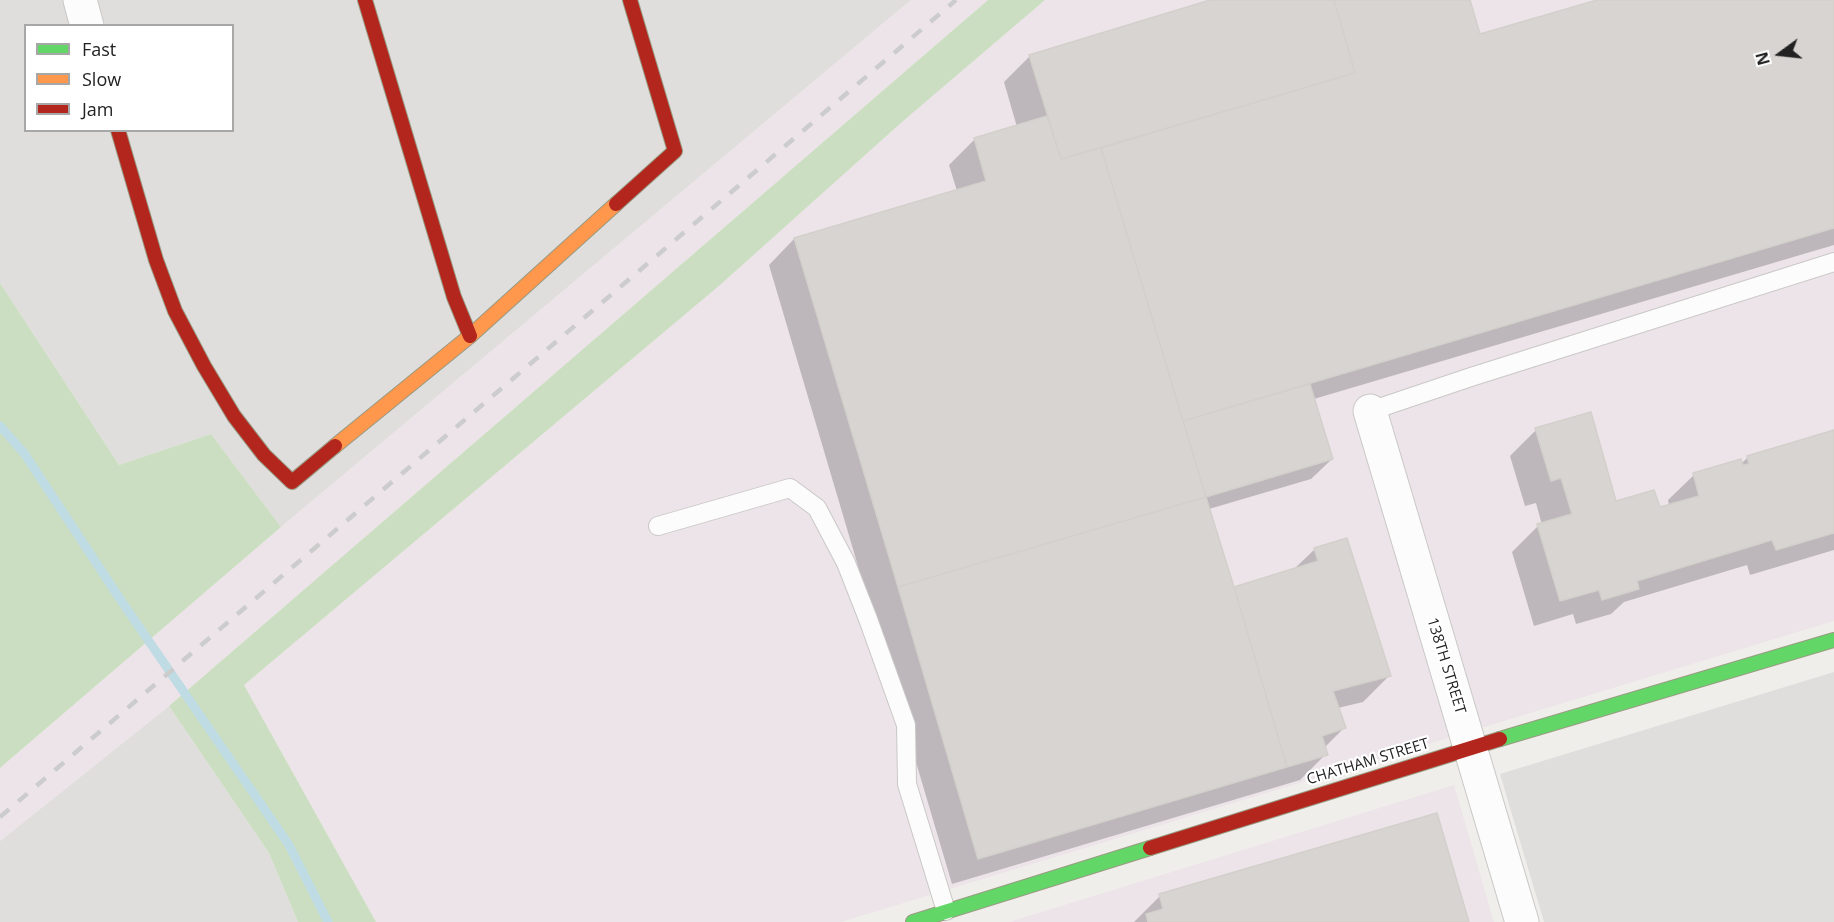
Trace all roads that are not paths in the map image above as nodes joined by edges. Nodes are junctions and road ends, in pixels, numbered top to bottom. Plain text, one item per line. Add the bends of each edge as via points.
1 (80, 0) edge
2 (365, 0) edge
3 (630, 0) edge
4 (86, 24) edge
5 (119, 132) edge
6 (1834, 262) edge
7 (471, 336) junction
8 (1370, 411) joint
9 (658, 526) dead end
10 (1834, 640) edge
11 (1470, 748) junction
12 (946, 911) junction
13 (913, 922) edge
14 (1521, 922) edge

1 - 4 street
2 - 7 street via 454,297
3 - 7 street via 675,151
5 - 7 street via 175,311 234,416 264,455 292,482
6 - 8 lane
8 - 11 street, 138TH STREET
9 - 12 lane via 790,488 817,508 846,563 906,725 908,784
10 - 11 street, CHATHAM STREET
11 - 12 street, CHATHAM STREET
11 - 14 street, 138TH STREET
12 - 13 street, CHATHAM STREET

